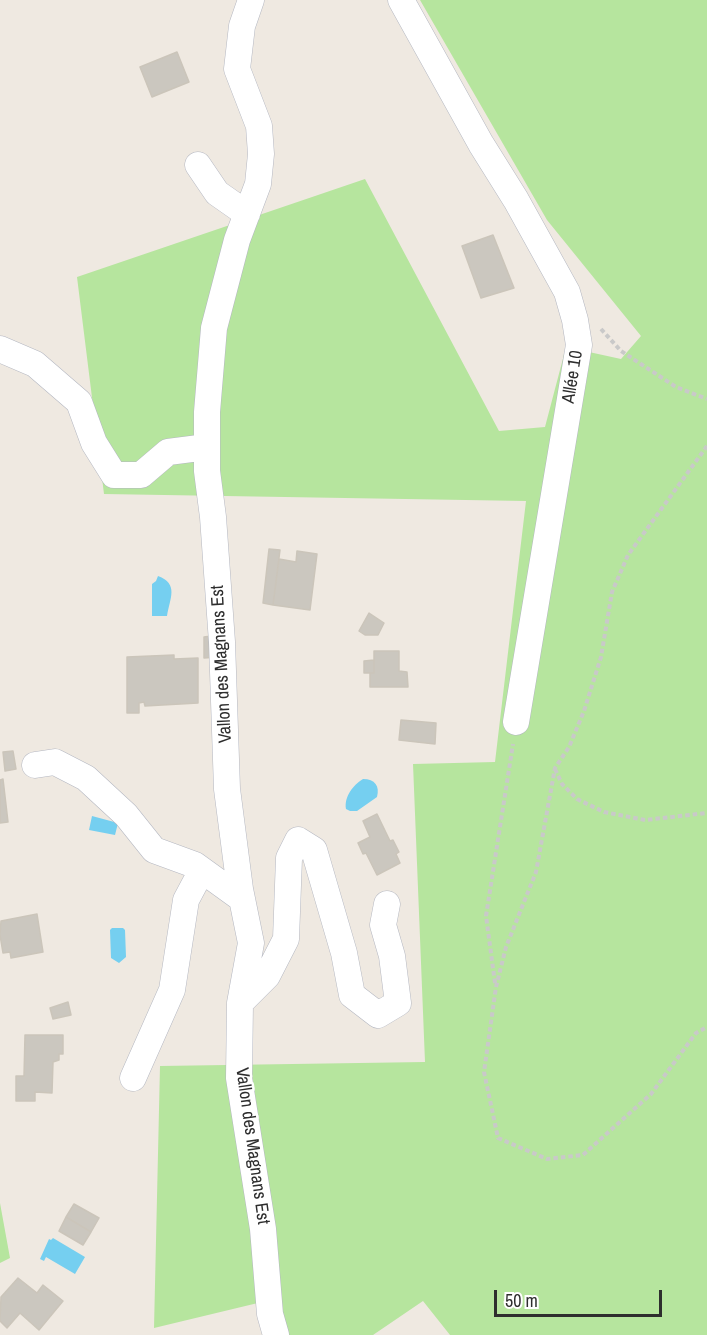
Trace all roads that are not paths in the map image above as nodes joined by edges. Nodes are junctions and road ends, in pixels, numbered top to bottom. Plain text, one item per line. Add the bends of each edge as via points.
1 (251, 0) edge
2 (401, 0) edge
3 (198, 165) dead end
4 (247, 214) junction
5 (0, 349) edge
6 (207, 447) junction
7 (516, 722) road end
8 (35, 765) dead end
9 (202, 870) junction
10 (242, 899) junction
11 (387, 904) dead end
12 (240, 1003) junction
13 (133, 1078) dead end
14 (276, 1335) edge

1 - 4 street, Vallon des Magnans Est via 242,26 237,69 259,126 261,154 258,184
2 - 7 street, Allée 10 via 567,292 579,345
3 - 4 street via 217,193
4 - 6 street, Vallon des Magnans Est via 214,328
5 - 6 street via 35,364 79,402 94,443 114,475 141,475 168,452
6 - 10 street, Vallon des Magnans Est via 222,642 227,789
8 - 9 street via 55,762 86,778 126,815 154,850
9 - 10 street
9 - 13 street via 186,900 172,990
10 - 12 street, Vallon des Magnans Est via 251,942
11 - 12 street via 383,925 398,1003 378,1015 352,994 314,850 298,840 289,858 286,939 267,976
12 - 14 street, Vallon des Magnans Est via 239,1078

